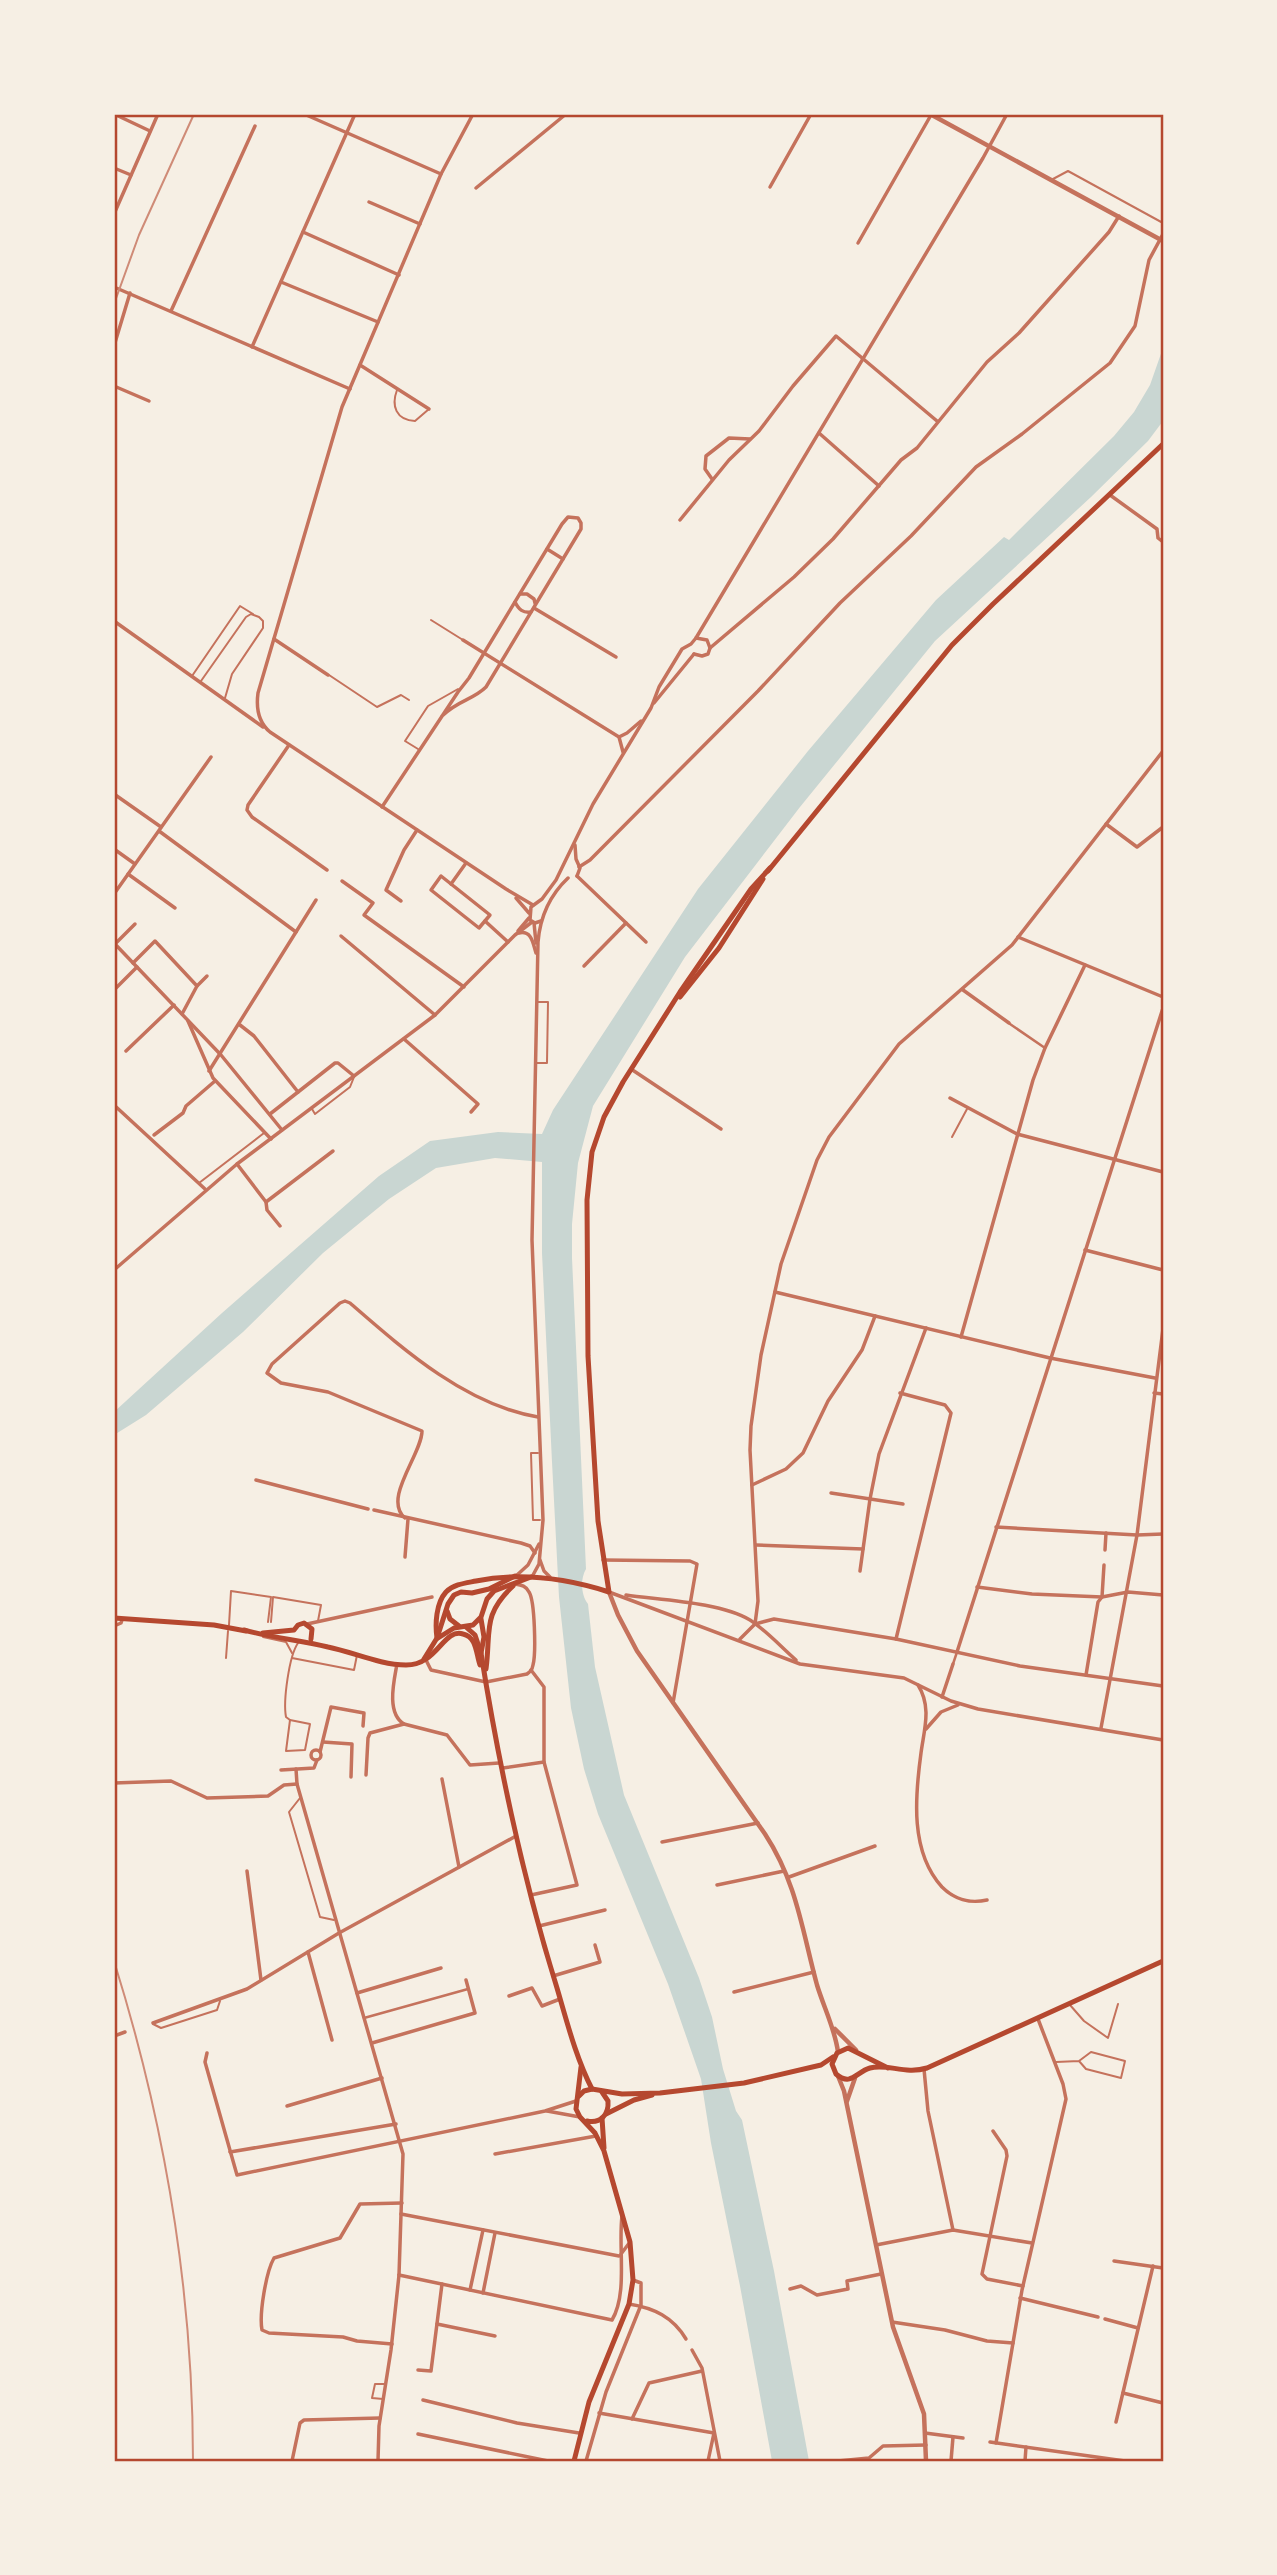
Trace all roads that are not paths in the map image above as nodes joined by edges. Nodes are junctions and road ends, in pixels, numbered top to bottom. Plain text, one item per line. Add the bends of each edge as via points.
1 (114, 114) edge
2 (158, 114) edge
3 (304, 114) edge
4 (355, 114) edge
5 (473, 114) edge
6 (566, 114) edge
7 (811, 114) edge
8 (930, 114) edge
9 (1007, 114) edge
10 (255, 126) dead end
11 (150, 131) junction
12 (346, 132) junction
13 (990, 147) junction
14 (114, 168) edge
15 (441, 174) junction
16 (131, 175) junction
17 (1051, 181) junction
18 (770, 187) dead end
19 (476, 188) dead end
20 (369, 202) dead end
21 (114, 214) edge
22 (1119, 216) junction
23 (1163, 223) edge
24 (420, 224) junction
25 (303, 232) junction
26 (1162, 238) edge
27 (858, 243) dead end
28 (398, 275) junction
29 (281, 282) junction
30 (114, 286) edge
31 (130, 293) junction
32 (171, 311) junction
33 (378, 322) junction
34 (114, 346) edge
35 (252, 347) junction
36 (863, 359) junction
37 (360, 365) junction
38 (114, 386) edge
39 (349, 389) junction
40 (398, 389) junction
41 (149, 401) dead end
42 (429, 409) joint
43 (937, 421) junction
44 (819, 433) junction
45 (752, 439) junction
46 (1163, 444) edge
47 (713, 480) junction
48 (878, 486) junction
49 (1110, 495) junction
50 (680, 520) dead end
51 (1163, 542) edge
52 (547, 549) junction
53 (563, 559) junction
54 (520, 594) junction
55 (515, 602) junction
56 (534, 608) junction
57 (253, 614) junction
58 (431, 620) dead end
59 (114, 621) edge
60 (696, 638) junction
61 (274, 639) junction
62 (463, 640) joint
63 (691, 644) junction
64 (710, 648) junction
65 (484, 653) junction
66 (694, 654) junction
67 (616, 657) dead end
68 (501, 663) junction
69 (328, 675) joint
70 (192, 676) junction
71 (201, 683) junction
72 (462, 687) junction
73 (224, 699) junction
74 (408, 700) dead end
75 (651, 708) junction
76 (647, 714) junction
77 (442, 716) junction
78 (265, 728) junction
79 (619, 737) junction
80 (289, 745) junction
81 (420, 751) junction
82 (1163, 751) edge
83 (623, 754) junction
84 (211, 757) dead end
85 (114, 794) edge
86 (382, 807) junction
87 (1106, 824) junction
88 (1163, 827) edge
89 (160, 829) junction
90 (417, 830) junction
91 (576, 842) junction
92 (114, 849) edge
93 (466, 863) junction
94 (135, 864) junction
95 (564, 864) junction
96 (578, 865) junction
97 (327, 870) dead end
98 (128, 874) junction
99 (577, 876) junction
100 (568, 878) junction
101 (342, 881) dead end
102 (451, 884) junction
103 (506, 890) junction
104 (114, 894) edge
105 (316, 900) dead end
106 (401, 901) dead end
107 (536, 904) junction
108 (175, 908) dead end
109 (545, 912) junction
110 (529, 915) junction
111 (541, 920) junction
112 (485, 921) junction
113 (533, 922) junction
114 (626, 923) junction
115 (135, 924) dead end
116 (296, 932) junction
117 (515, 935) junction
118 (341, 936) dead end
119 (1018, 937) junction
120 (508, 942) junction
121 (646, 942) dead end
122 (114, 943) edge
123 (537, 959) junction
124 (135, 965) junction
125 (1085, 965) junction
126 (584, 966) dead end
127 (207, 976) dead end
128 (197, 986) junction
129 (464, 988) junction
130 (114, 990) edge
131 (962, 990) junction
132 (1163, 997) edge
133 (536, 1002) junction
134 (174, 1005) junction
135 (1163, 1008) edge
136 (182, 1014) junction
137 (435, 1015) junction
138 (187, 1019) junction
139 (1009, 1023) joint
140 (240, 1025) junction
141 (404, 1040) junction
142 (1045, 1048) junction
143 (126, 1051) dead end
144 (221, 1055) junction
145 (535, 1063) junction
146 (631, 1069) junction
147 (209, 1071) junction
148 (354, 1076) junction
149 (215, 1081) junction
150 (298, 1092) junction
151 (950, 1098) dead end
152 (114, 1105) edge
153 (968, 1108) junction
154 (471, 1112) dead end
155 (270, 1114) junction
156 (720, 1129) dead end
157 (282, 1130) junction
158 (265, 1132) junction
159 (1017, 1134) junction
160 (154, 1135) dead end
161 (952, 1137) dead end
162 (271, 1139) junction
163 (333, 1151) dead end
164 (1113, 1160) junction
165 (237, 1164) junction
166 (1163, 1172) edge
167 (198, 1183) junction
168 (205, 1189) junction
169 (266, 1202) junction
170 (280, 1226) dead end
171 (1085, 1250) junction
172 (114, 1270) edge
173 (1163, 1270) edge
174 (775, 1292) junction
175 (875, 1316) junction
176 (926, 1328) junction
177 (1163, 1329) edge
178 (961, 1337) junction
179 (1050, 1358) junction
180 (1156, 1379) junction
181 (900, 1393) junction
182 (1154, 1393) junction
183 (1163, 1394) edge
184 (538, 1417) junction
185 (539, 1453) junction
186 (256, 1480) dead end
187 (752, 1485) junction
188 (831, 1493) dead end
189 (870, 1499) junction
190 (903, 1504) dead end
191 (368, 1508) dead end
192 (374, 1510) dead end
193 (407, 1518) junction
194 (543, 1520) junction
195 (996, 1527) junction
196 (1106, 1533) junction
197 (1163, 1534) edge
198 (1137, 1535) junction
199 (542, 1536) junction
200 (755, 1545) junction
201 (863, 1549) junction
202 (1105, 1550) dead end
203 (535, 1552) junction
204 (405, 1556) dead end
205 (540, 1558) junction
206 (603, 1560) junction
207 (1104, 1565) dead end
208 (860, 1571) dead end
209 (517, 1575) junction
210 (533, 1575) junction
211 (554, 1579) junction
212 (515, 1584) junction
213 (977, 1587) junction
214 (609, 1592) junction
215 (1128, 1592) junction
216 (472, 1593) junction
217 (618, 1595) junction
218 (1163, 1595) edge
219 (432, 1597) dead end
220 (1101, 1597) junction
221 (691, 1603) junction
222 (482, 1607) junction
223 (447, 1608) junction
224 (481, 1617) junction
225 (114, 1618) edge
226 (122, 1619) junction
227 (688, 1620) junction
228 (318, 1622) junction
229 (306, 1624) junction
230 (755, 1624) junction
231 (114, 1626) edge
232 (463, 1627) junction
233 (229, 1628) junction
234 (312, 1629) junction
235 (244, 1630) junction
236 (294, 1630) junction
237 (260, 1634) junction
238 (437, 1638) junction
239 (740, 1639) junction
240 (896, 1639) junction
241 (302, 1641) junction
242 (957, 1652) junction
243 (481, 1653) junction
244 (357, 1654) junction
245 (292, 1657) junction
246 (226, 1658) dead end
247 (426, 1660) junction
248 (418, 1662) junction
249 (397, 1664) junction
250 (800, 1664) junction
251 (953, 1664) joint
252 (531, 1670) junction
253 (1086, 1675) junction
254 (1111, 1678) junction
255 (485, 1679) junction
256 (917, 1683) junction
257 (1163, 1686) edge
258 (942, 1697) junction
259 (673, 1703) junction
260 (961, 1705) junction
261 (290, 1720) junction
262 (404, 1724) junction
263 (363, 1726) dead end
264 (1101, 1728) junction
265 (925, 1731) junction
266 (1163, 1740) edge
267 (323, 1742) junction
268 (320, 1752) junction
269 (317, 1760) junction
270 (544, 1762) junction
271 (502, 1766) junction
272 (296, 1769) junction
273 (281, 1770) dead end
274 (366, 1775) dead end
275 (351, 1777) dead end
276 (442, 1779) dead end
277 (114, 1783) edge
278 (297, 1784) junction
279 (300, 1798) junction
280 (758, 1823) junction
281 (516, 1836) junction
282 (662, 1842) dead end
283 (875, 1846) dead end
284 (459, 1867) junction
285 (786, 1870) junction
286 (247, 1871) dead end
287 (789, 1877) junction
288 (717, 1885) dead end
289 (529, 1895) junction
290 (986, 1900) dead end
291 (605, 1910) dead end
292 (336, 1920) junction
293 (537, 1926) junction
294 (339, 1933) junction
295 (595, 1945) dead end
296 (308, 1952) junction
297 (1163, 1961) edge
298 (441, 1968) dead end
299 (814, 1972) junction
300 (553, 1976) junction
301 (261, 1980) junction
302 (466, 1980) dead end
303 (468, 1989) junction
304 (734, 1992) dead end
305 (357, 1993) junction
306 (509, 1996) dead end
307 (560, 1999) junction
308 (220, 2000) junction
309 (1069, 2004) junction
310 (1118, 2004) dead end
311 (365, 2018) junction
312 (1038, 2019) junction
313 (153, 2023) joint
314 (830, 2023) junction
315 (125, 2032) dead end
316 (114, 2036) edge
317 (332, 2040) dead end
318 (372, 2043) junction
319 (856, 2050) junction
320 (207, 2053) dead end
321 (837, 2054) junction
322 (862, 2056) junction
323 (1079, 2061) junction
324 (1055, 2062) junction
325 (581, 2064) junction
326 (815, 2066) junction
327 (888, 2068) junction
328 (924, 2069) junction
329 (834, 2070) junction
330 (861, 2073) junction
331 (838, 2076) junction
332 (382, 2078) junction
333 (855, 2078) junction
334 (593, 2089) junction
335 (602, 2092) junction
336 (660, 2093) junction
337 (577, 2098) junction
338 (287, 2106) dead end
339 (545, 2111) junction
340 (848, 2112) junction
341 (580, 2116) junction
342 (604, 2116) junction
343 (586, 2121) junction
344 (396, 2124) junction
345 (993, 2131) dead end
346 (596, 2136) junction
347 (401, 2142) junction
348 (604, 2151) junction
349 (230, 2152) junction
350 (495, 2154) dead end
351 (402, 2203) junction
352 (622, 2213) junction
353 (401, 2214) junction
354 (483, 2230) junction
355 (953, 2230) junction
356 (495, 2232) junction
357 (989, 2235) junction
358 (630, 2242) junction
359 (1032, 2243) junction
360 (875, 2245) junction
361 (620, 2256) junction
362 (1115, 2261) dead end
363 (1153, 2266) junction
364 (1163, 2268) edge
365 (881, 2274) junction
366 (399, 2275) junction
367 (633, 2280) junction
368 (442, 2284) junction
369 (1023, 2286) junction
370 (790, 2289) dead end
371 (470, 2290) junction
372 (483, 2293) junction
373 (1020, 2298) junction
374 (629, 2304) junction
375 (640, 2305) junction
376 (1098, 2317) dead end
377 (1105, 2319) dead end
378 (892, 2322) junction
379 (437, 2324) junction
380 (1139, 2328) junction
381 (495, 2336) dead end
382 (686, 2339) dead end
383 (1013, 2343) junction
384 (391, 2344) junction
385 (692, 2350) dead end
386 (418, 2370) dead end
387 (702, 2371) junction
388 (386, 2384) junction
389 (1123, 2393) junction
390 (383, 2399) junction
391 (423, 2400) dead end
392 (1163, 2403) edge
393 (599, 2413) junction
394 (380, 2418) junction
395 (632, 2419) junction
396 (1116, 2422) dead end
397 (579, 2433) junction
398 (714, 2433) junction
399 (925, 2433) junction
400 (418, 2434) dead end
401 (953, 2437) junction
402 (963, 2438) dead end
403 (990, 2442) dead end
404 (996, 2443) junction
405 (926, 2445) junction
406 (1026, 2447) junction
407 (292, 2461) edge
408 (378, 2461) edge
409 (548, 2461) edge
410 (574, 2461) edge
411 (586, 2461) edge
412 (708, 2461) edge
413 (720, 2461) edge
414 (838, 2461) edge
415 (926, 2461) edge
416 (951, 2461) edge
417 (1025, 2461) edge
418 (1125, 2461) edge

1 - 11 street
2 - 11 street
3 - 12 street
4 - 12 street
5 - 15 street
6 - 19 street
7 - 18 street
8 - 13 street
8 - 27 street
9 - 13 street
10 - 32 street
11 - 16 street
12 - 15 street
12 - 25 street
13 - 17 street
13 - 36 street
14 - 16 street
15 - 24 street
16 - 21 street
17 - 22 street
17 - 23 lane via 1068,171
20 - 24 street
22 - 26 street
22 - 43 street
24 - 28 street
25 - 28 street
25 - 29 street
26 - 96 street via 1149,260 1135,326 1110,363 976,467 590,860
28 - 33 street
29 - 33 street
29 - 35 street
30 - 31 street
31 - 32 street
31 - 34 street
32 - 35 street
33 - 37 street
35 - 39 street
36 - 43 street
36 - 44 street
36 - 45 street via 836,337
37 - 39 street
37 - 40 street
38 - 41 street
39 - 61 street
40 - 42 street
40 - 42 lane via 394,406 405,420 415,421
43 - 48 street
44 - 48 street
44 - 60 street
45 - 47 street
45 - 47 street via 729,438 706,456 705,469
46 - 49 main road
47 - 50 street
48 - 64 street via 805,567
49 - 51 street via 1157,529
49 - 146 main road via 941,657 751,889
52 - 53 street
52 - 53 street via 565,519 578,519 581,529
52 - 54 street
53 - 56 street
54 - 55 street
54 - 56 street via 534,599
55 - 56 street via 525,613
55 - 65 street
56 - 67 street
56 - 68 street
57 - 70 lane via 240,606
57 - 71 lane via 246,617
57 - 73 lane via 263,621 263,628 232,674
58 - 62 lane
59 - 70 street
60 - 63 street
60 - 64 street via 708,640
61 - 69 street
61 - 78 street via 257,700
62 - 65 street
63 - 66 street
63 - 75 street via 679,653
64 - 66 street via 708,654
65 - 68 street
65 - 72 street
66 - 75 street
68 - 77 street via 484,690 454,704
68 - 79 street
69 - 74 lane via 377,707 401,695
70 - 71 street
71 - 73 street
72 - 77 street
72 - 81 lane via 425,709 405,741
73 - 78 street
75 - 76 street
76 - 79 street
76 - 83 street
77 - 81 street
78 - 80 street
79 - 83 street
80 - 86 street
80 - 97 street via 247,810
81 - 86 street
82 - 87 street
83 - 91 street
84 - 89 street
85 - 89 street
86 - 90 street
87 - 88 street via 1137,847
87 - 119 street
89 - 94 street
89 - 116 street
90 - 93 street
90 - 106 street via 386,890
91 - 95 street
91 - 96 street
92 - 94 street
93 - 102 street
93 - 103 street
94 - 98 street
95 - 96 street
95 - 100 street via 563,874
95 - 107 street
96 - 99 street
98 - 104 street
98 - 108 street
99 - 100 street
99 - 114 street
100 - 109 street
101 - 129 street via 373,903 364,915
102 - 112 street via 490,915
102 - 112 street via 441,876 431,890 480,928
103 - 107 street
103 - 110 street via 522,902
105 - 116 street
107 - 109 street via 543,905
107 - 110 street
109 - 111 street
110 - 113 street
110 - 117 street
111 - 113 street
111 - 123 street
112 - 120 street
113 - 117 street
113 - 123 street
114 - 121 street
114 - 126 street
115 - 122 street
116 - 140 street
117 - 120 street
117 - 123 street via 529,935
118 - 137 street
119 - 125 street
119 - 131 street
120 - 129 street
122 - 124 street
123 - 133 street
124 - 128 street via 155,941
124 - 130 street
124 - 134 street
125 - 132 street
125 - 142 street
127 - 128 street
128 - 136 street
129 - 137 street
131 - 139 street
131 - 174 street via 899,1044 824,1144 788,1240
133 - 145 street
133 - 145 lane via 548,1002 547,1063
134 - 136 street
134 - 143 street
135 - 164 street
136 - 138 street
137 - 141 street
138 - 144 street
138 - 147 street
139 - 142 street
140 - 144 street
140 - 150 street
141 - 148 street
141 - 154 street via 478,1104
142 - 159 street
144 - 147 street
144 - 155 street
145 - 184 street via 532,1240
146 - 156 street
146 - 206 main road via 597,1133 587,1200 589,1394
147 - 149 street
148 - 150 street via 337,1063
148 - 157 street
149 - 158 street
149 - 160 street
150 - 155 street
151 - 153 street
152 - 167 street
153 - 159 street
153 - 161 lane
155 - 157 street
157 - 162 street
158 - 162 street
158 - 167 lane
159 - 164 street
159 - 178 street
162 - 165 street
163 - 169 street
164 - 166 street
164 - 171 street
165 - 168 street
165 - 169 street
167 - 168 street
168 - 172 street
169 - 170 street
171 - 173 street
171 - 179 street
174 - 175 street
174 - 187 street via 751,1426
175 - 176 street
175 - 187 street via 861,1353 828,1401 803,1453 786,1469
176 - 178 street
176 - 181 street
177 - 180 street
178 - 179 street
179 - 180 street
179 - 195 street
180 - 182 street
181 - 189 street via 881,1445
181 - 240 street via 945,1405 951,1413
182 - 183 street
182 - 198 street
184 - 185 street
184 - 193 street via 505,1408 455,1384 345,1301 340,1303 272,1363 267,1373 276,1381 328,1392 422,1431 398,1496 398,1510
185 - 194 street
185 - 194 lane via 531,1453 533,1520
186 - 191 street
187 - 200 street
188 - 189 street
189 - 190 street
189 - 201 street
192 - 193 street
193 - 203 street via 525,1544
193 - 204 street
194 - 199 street
195 - 196 street
195 - 213 street
196 - 198 street
196 - 202 street
197 - 198 street
198 - 215 street
199 - 203 street
199 - 205 street
200 - 201 street
200 - 230 street
201 - 208 street
203 - 209 street
205 - 210 street
205 - 211 street
206 - 214 main road
206 - 221 street via 696,1563
207 - 220 street
209 - 210 main road
209 - 216 main road
209 - 238 main road via 451,1588 440,1602
210 - 211 main road
210 - 212 main road
211 - 214 main road
212 - 222 main road via 494,1591
212 - 252 street via 525,1586 532,1601
212 - 255 main road via 498,1600 489,1621
213 - 220 street
213 - 242 street
214 - 217 street
214 - 259 street via 632,1643
215 - 218 street
215 - 220 street
215 - 254 street
216 - 222 main road
216 - 223 main road via 454,1595
217 - 221 street
217 - 227 street
219 - 228 street
220 - 253 street
221 - 227 street
221 - 230 street
222 - 224 main road
223 - 232 main road via 450,1619
223 - 238 main road
224 - 232 main road
224 - 243 main road
225 - 226 main road
226 - 231 street
226 - 233 main road
227 - 239 street
227 - 259 street
228 - 229 street
228 - 233 lane via 321,1605 274,1597 270,1622 271,1597 231,1591
228 - 234 street
229 - 234 main road
229 - 236 main road
230 - 239 street
230 - 240 street via 774,1619
230 - 250 street
232 - 238 main road
232 - 243 main road via 475,1635
233 - 235 main road
233 - 246 lane
234 - 241 main road
235 - 236 main road
235 - 237 main road
236 - 241 main road
237 - 241 main road
237 - 245 lane via 288,1643
238 - 248 main road
239 - 250 street
240 - 242 street
241 - 244 main road
241 - 245 lane
242 - 251 street
242 - 253 street
243 - 255 main road
244 - 245 lane via 354,1670
244 - 249 main road
245 - 261 lane via 285,1709
247 - 248 main road
247 - 255 street via 431,1670
247 - 255 main road via 447,1637 466,1634 474,1642
248 - 249 main road
249 - 262 street via 392,1692 398,1719
250 - 256 street
251 - 258 street
252 - 255 street via 521,1677
252 - 270 street via 545,1691
253 - 254 street
254 - 257 street
254 - 264 street
255 - 271 main road
256 - 258 street
256 - 265 street via 926,1709
258 - 260 street
259 - 280 street
260 - 264 street
260 - 265 street via 941,1712
261 - 261 lane via 286,1751 305,1750 310,1724
262 - 271 street via 449,1736 470,1765
262 - 274 street via 370,1733
263 - 267 street via 364,1713 333,1707
264 - 266 street
265 - 290 street via 916,1812 927,1862 948,1893 967,1901
267 - 268 street
267 - 275 street via 352,1744
268 - 269 street
268 - 269 street via 311,1755
269 - 272 street via 314,1768
270 - 271 street
270 - 289 street via 577,1885
271 - 281 main road
272 - 273 street
272 - 278 street
276 - 284 street
277 - 278 street via 171,1781 207,1798 268,1796 284,1785
278 - 279 street
279 - 292 street
279 - 292 lane via 289,1812 320,1917
280 - 282 street
280 - 285 street
281 - 284 street
281 - 289 main road
283 - 287 street
284 - 294 street
285 - 287 street
285 - 288 street
286 - 301 street
287 - 299 street
289 - 293 main road
291 - 293 street
292 - 294 street
293 - 300 main road
294 - 296 street
294 - 305 street
295 - 300 street via 600,1962
296 - 301 street
296 - 317 street
297 - 309 main road
298 - 305 street
299 - 304 street
299 - 314 street
300 - 307 main road
301 - 308 street
302 - 303 street
303 - 311 street
303 - 318 street via 475,2013
305 - 311 street
306 - 307 street via 532,1988 542,2006
307 - 325 main road
308 - 313 street
308 - 313 lane via 217,2010 161,2028
309 - 310 lane via 1108,2038
309 - 312 main road
311 - 318 street
312 - 324 street
312 - 328 main road
314 - 319 street
314 - 321 street
315 - 316 street
318 - 332 street
319 - 321 main road via 848,2048
319 - 322 main road
320 - 349 street via 205,2062
321 - 326 main road
321 - 329 main road
322 - 327 main road
322 - 330 main road
323 - 323 lane via 1086,2069 1121,2078 1125,2061 1091,2052
323 - 324 lane
324 - 359 street via 1066,2102
325 - 334 main road
325 - 337 main road
326 - 329 main road
326 - 336 main road via 744,2084
327 - 328 main road
327 - 330 main road
328 - 355 street
329 - 331 main road
330 - 333 main road
331 - 333 main road
331 - 340 street
332 - 338 street
332 - 344 street
333 - 340 street
334 - 335 main road
334 - 337 main road
335 - 336 main road
335 - 342 main road via 608,2101
336 - 342 main road
337 - 339 street
337 - 341 main road
339 - 341 street
339 - 347 street
340 - 360 street
341 - 343 main road
342 - 343 main road
342 - 348 main road
343 - 346 main road
344 - 347 street
344 - 349 street
345 - 357 street via 1007,2156
346 - 348 main road
346 - 350 street
347 - 349 street via 237,2175
347 - 351 street
348 - 352 main road
351 - 353 street
351 - 384 street via 362,2203 340,2238 274,2258 261,2323 262,2330 269,2333
352 - 358 main road
352 - 361 street
353 - 354 street
353 - 366 street
354 - 356 street
354 - 371 street
355 - 357 street
355 - 360 street
356 - 361 street
356 - 372 street
357 - 359 street
357 - 369 street via 983,2276
358 - 361 street
358 - 367 main road
359 - 369 street
360 - 365 street
361 - 372 street via 622,2281 612,2320
362 - 363 street
363 - 364 street
363 - 380 street
365 - 370 street via 847,2281 848,2289 817,2295 801,2286
365 - 378 street
366 - 368 street
366 - 384 street
367 - 374 main road
367 - 375 street via 641,2283
368 - 371 street
368 - 379 street
369 - 373 street
371 - 372 street
373 - 376 street
373 - 383 street
374 - 375 street
374 - 397 main road
375 - 382 street via 674,2321
375 - 393 street
377 - 380 street
378 - 383 street
378 - 399 street via 922,2407
379 - 381 street
379 - 386 street via 431,2371
380 - 389 street
383 - 404 street
384 - 388 street
385 - 387 street
387 - 395 street via 649,2383
387 - 398 street
388 - 390 street
388 - 390 lane via 375,2384 372,2398
389 - 392 street
389 - 396 street
390 - 394 street
391 - 397 street
393 - 395 street
393 - 411 street
394 - 407 street via 307,2418 298,2431
394 - 408 street
395 - 398 street
397 - 410 main road
398 - 412 street
398 - 413 street
399 - 401 street
399 - 405 street
400 - 409 street
401 - 402 street
401 - 416 street
403 - 404 street
404 - 406 street
405 - 414 street via 883,2446 869,2458
405 - 415 street
406 - 417 street
406 - 418 street

